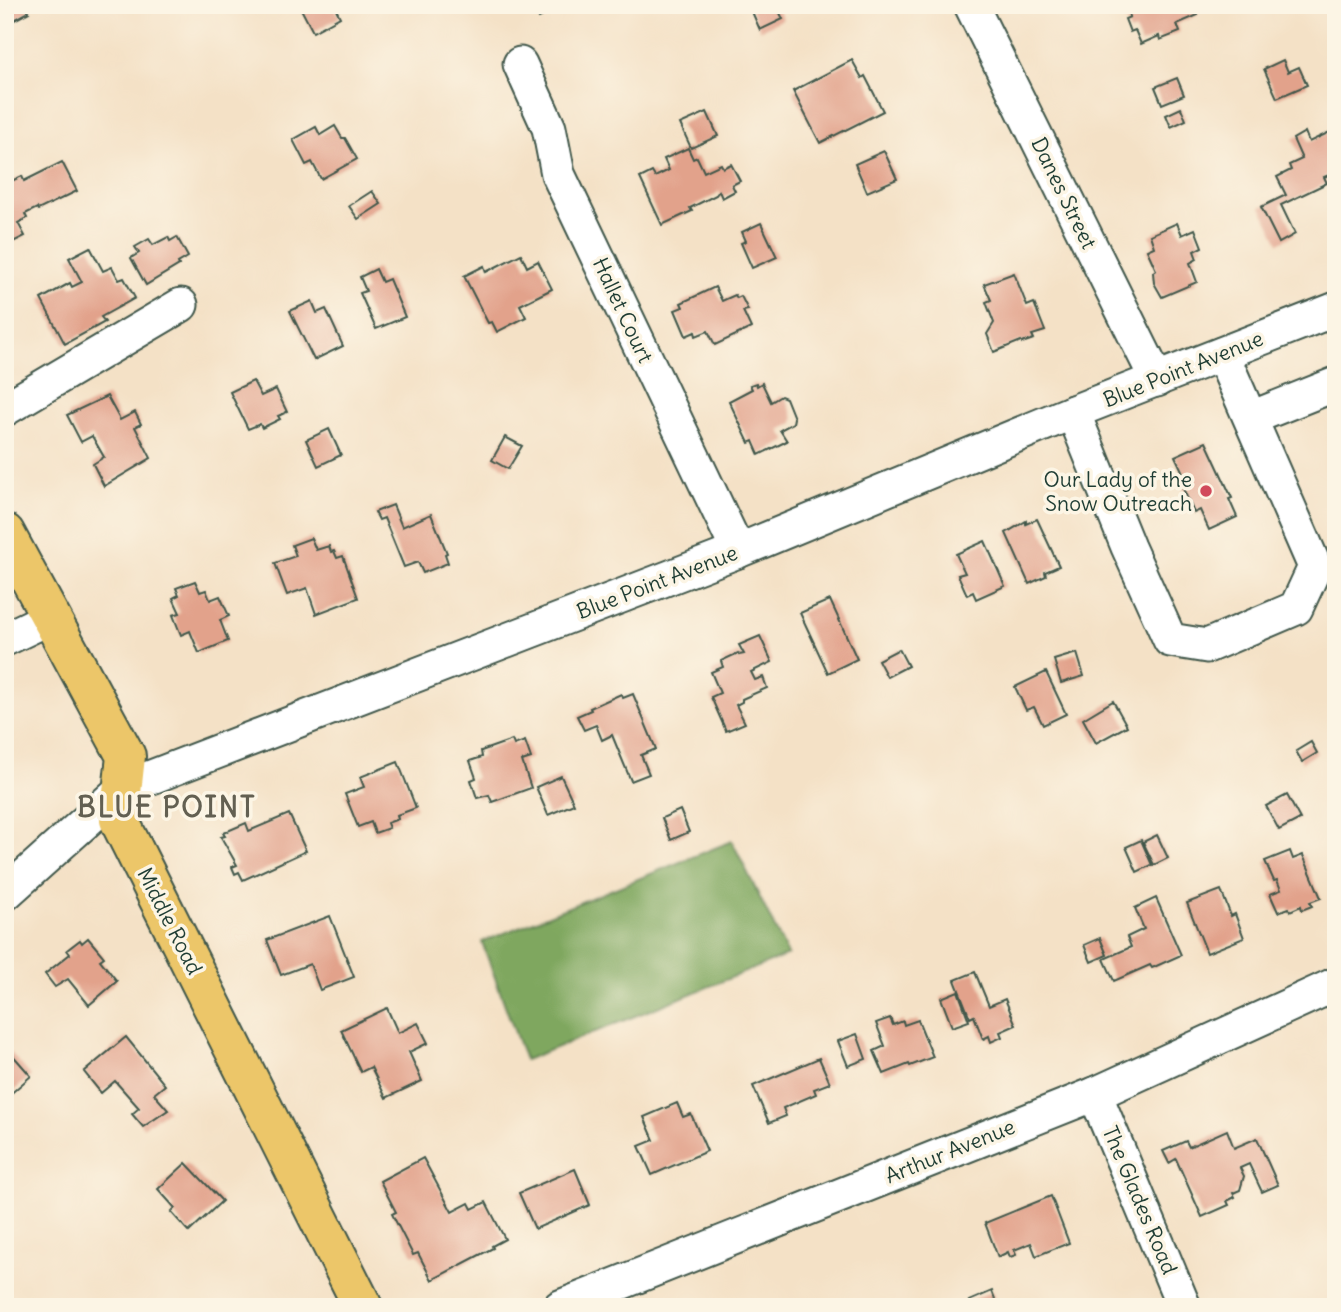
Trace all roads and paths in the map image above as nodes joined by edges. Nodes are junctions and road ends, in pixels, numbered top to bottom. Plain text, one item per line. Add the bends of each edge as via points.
1 (971, 5) edge
2 (520, 64) dead end
3 (180, 305) dead end
4 (1336, 309) edge
5 (1222, 354) junction
6 (1157, 380) junction
7 (1336, 384) edge
8 (5, 409) edge
9 (1073, 412) junction
10 (1251, 418) junction
11 (5, 533) edge
12 (738, 551) junction
13 (51, 617) junction
14 (5, 639) edge
15 (123, 788) junction
16 (5, 894) edge
17 (1336, 984) edge
18 (1095, 1094) junction
19 (363, 1307) edge
20 (560, 1307) edge
21 (1184, 1307) edge

1 - 6 street, Danes Street
2 - 12 street, Hallet Court via 548,128 558,174
3 - 8 street
4 - 5 street, Blue Point Avenue
5 - 6 street, Blue Point Avenue
5 - 10 street
6 - 9 street, Blue Point Avenue
7 - 10 street
9 - 10 street via 1170,640 1207,646 1296,608 1315,568
9 - 12 street, Blue Point Avenue
11 - 13 main road, Middle Road
12 - 15 street, Blue Point Avenue
13 - 14 street
13 - 15 main road, Middle Road via 126,756
15 - 16 street, Blue Point Avenue
15 - 19 main road, Middle Road via 119,820
17 - 18 street, Arthur Avenue
18 - 20 street, Arthur Avenue
18 - 21 street, The Glades Road

